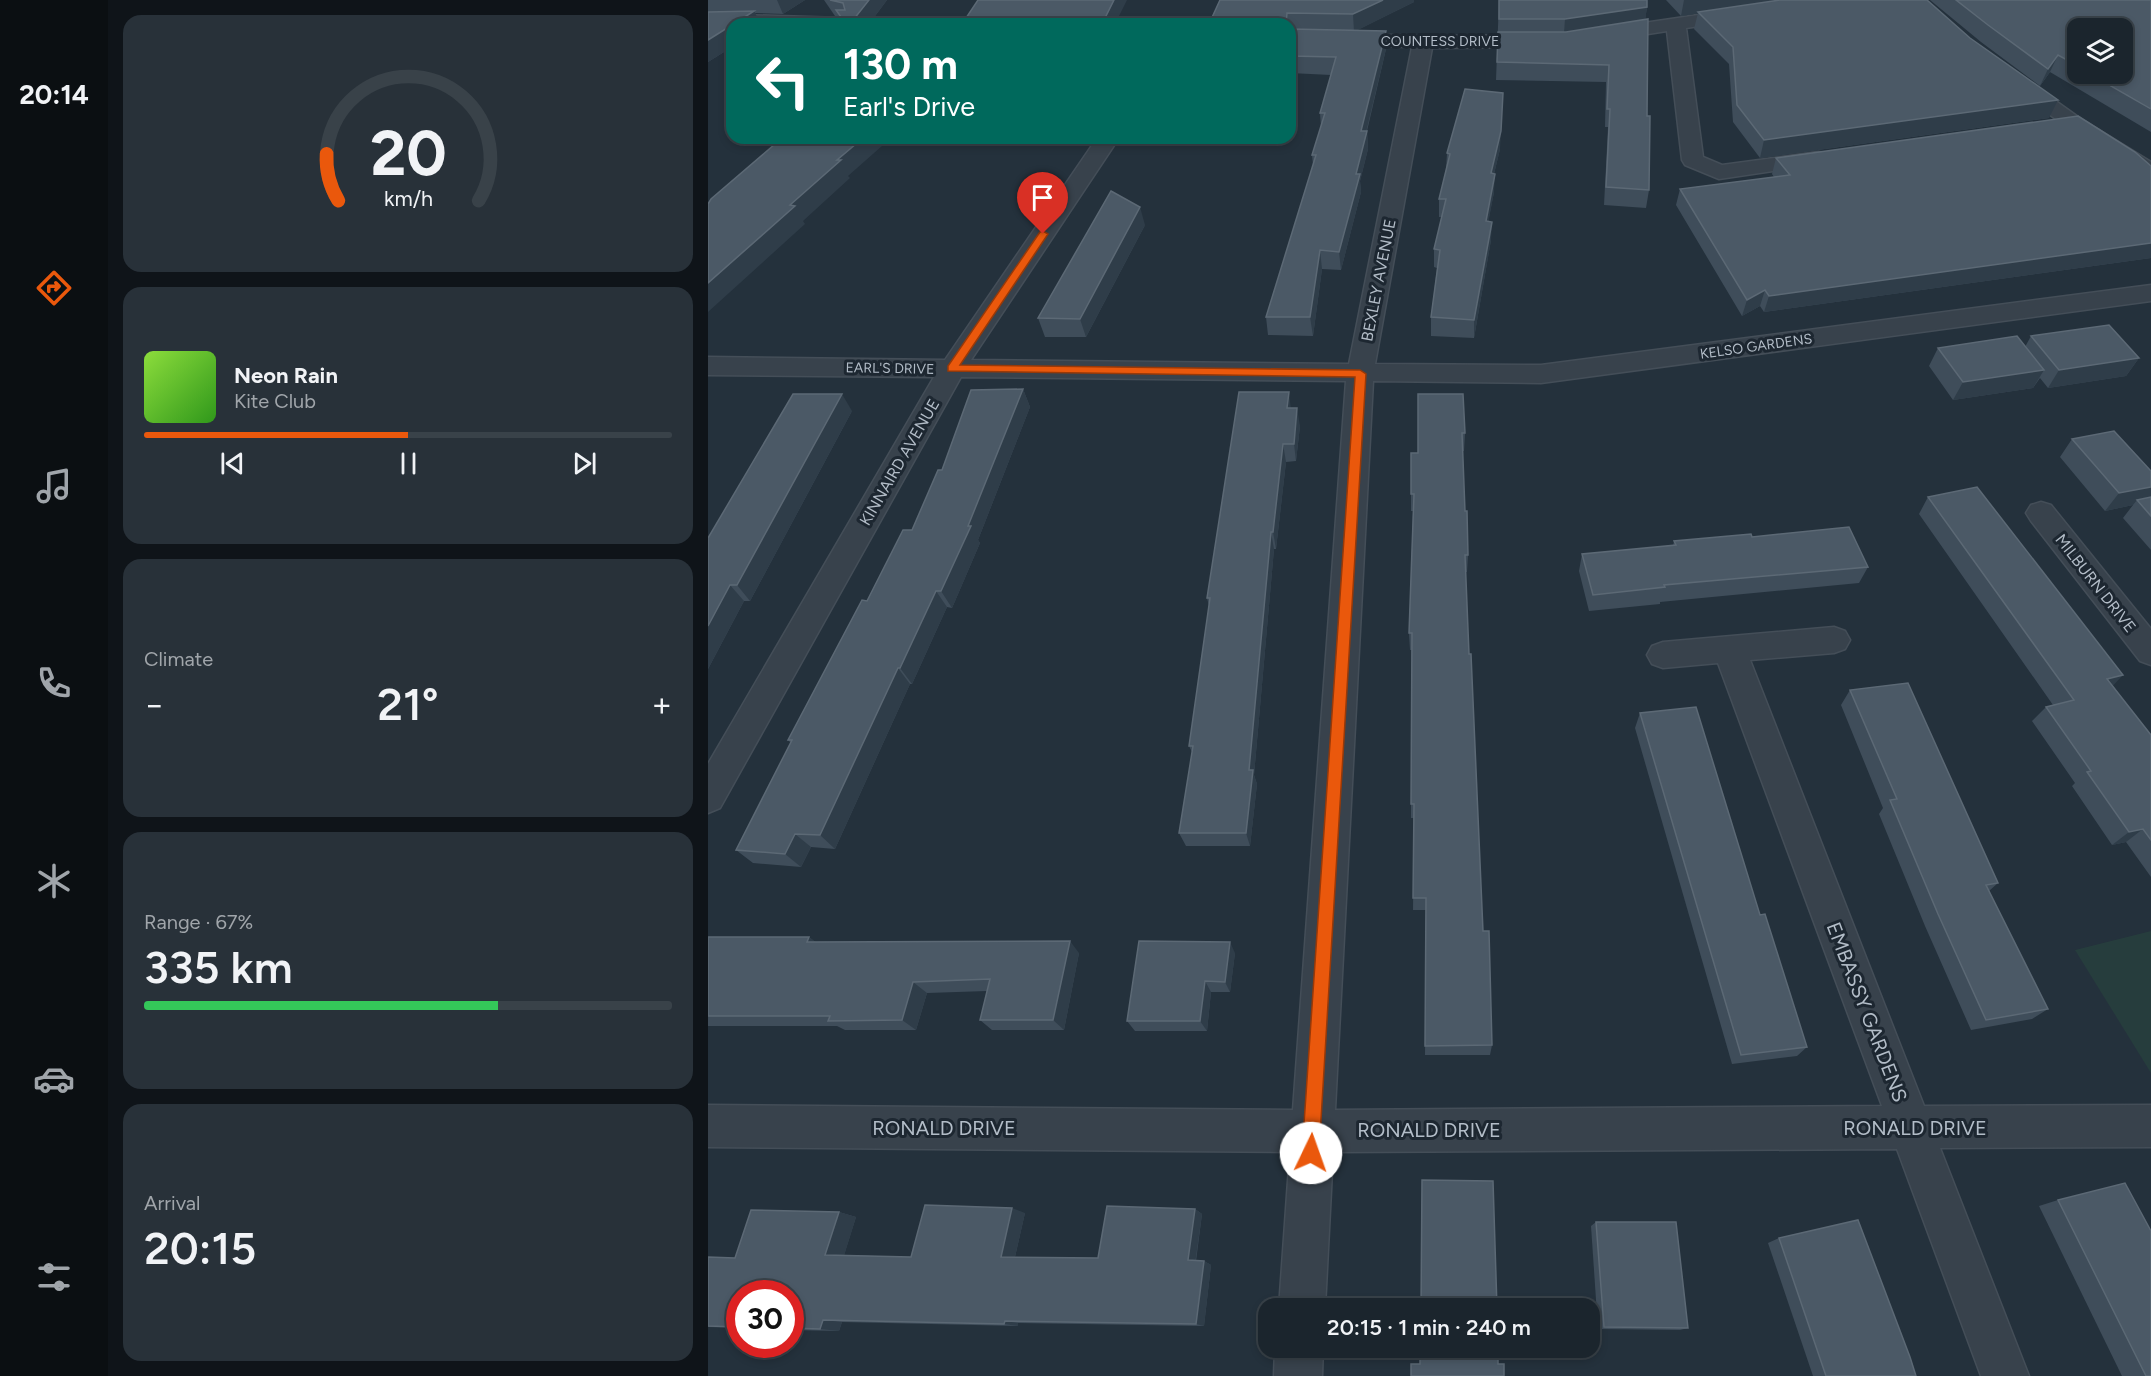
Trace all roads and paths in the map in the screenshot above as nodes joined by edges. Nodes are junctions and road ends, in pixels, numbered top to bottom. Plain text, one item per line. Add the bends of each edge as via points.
1 (783, 7) dead end
2 (1758, 12) edge
3 (773, 18) edge
4 (708, 20) edge
5 (726, 21) edge
6 (1676, 24) junction
7 (1586, 37) edge
8 (1296, 38) edge
9 (1564, 41) edge
10 (1423, 42) junction
11 (1999, 69) edge
12 (2074, 123) junction
13 (2050, 127) edge
14 (1104, 144) edge
15 (1838, 156) edge
16 (2151, 171) edge
17 (2151, 293) edge
18 (708, 366) edge
19 (952, 369) junction
20 (1360, 374) junction
21 (2041, 513) dead end
22 (1834, 640) dead end
23 (1729, 649) junction
24 (2151, 652) edge
25 (1663, 655) dead end
26 (708, 797) edge
27 (708, 1126) edge
28 (2151, 1126) edge
29 (1911, 1128) junction
30 (1312, 1131) junction
31 (1303, 1298) edge
32 (1299, 1358) edge
33 (1298, 1376) edge
34 (2005, 1376) edge

1 - 3 street
2 - 6 street
4 - 5 street
6 - 7 street
6 - 15 street via 1693,160 1719,172
8 - 10 street, COUNTESS DRIVE
9 - 10 street, COUNTESS DRIVE
10 - 20 street, BEXLEY AVENUE
11 - 12 street
12 - 13 street
12 - 16 street
14 - 19 street, KINNAIRD AVENUE
17 - 20 street, KELSO GARDENS via 1541,374
18 - 19 street, EARL'S DRIVE
19 - 20 street, EARL'S DRIVE
19 - 26 street, KINNAIRD AVENUE
20 - 30 street, BEXLEY AVENUE
21 - 24 street, MILBURN DRIVE
22 - 23 street
23 - 25 street
23 - 29 street, EMBASSY GARDENS
27 - 30 street, RONALD DRIVE
28 - 29 street, RONALD DRIVE
29 - 30 street, RONALD DRIVE
29 - 34 street, EMBASSY GARDENS
30 - 31 street, BEXLEY AVENUE
32 - 33 street

